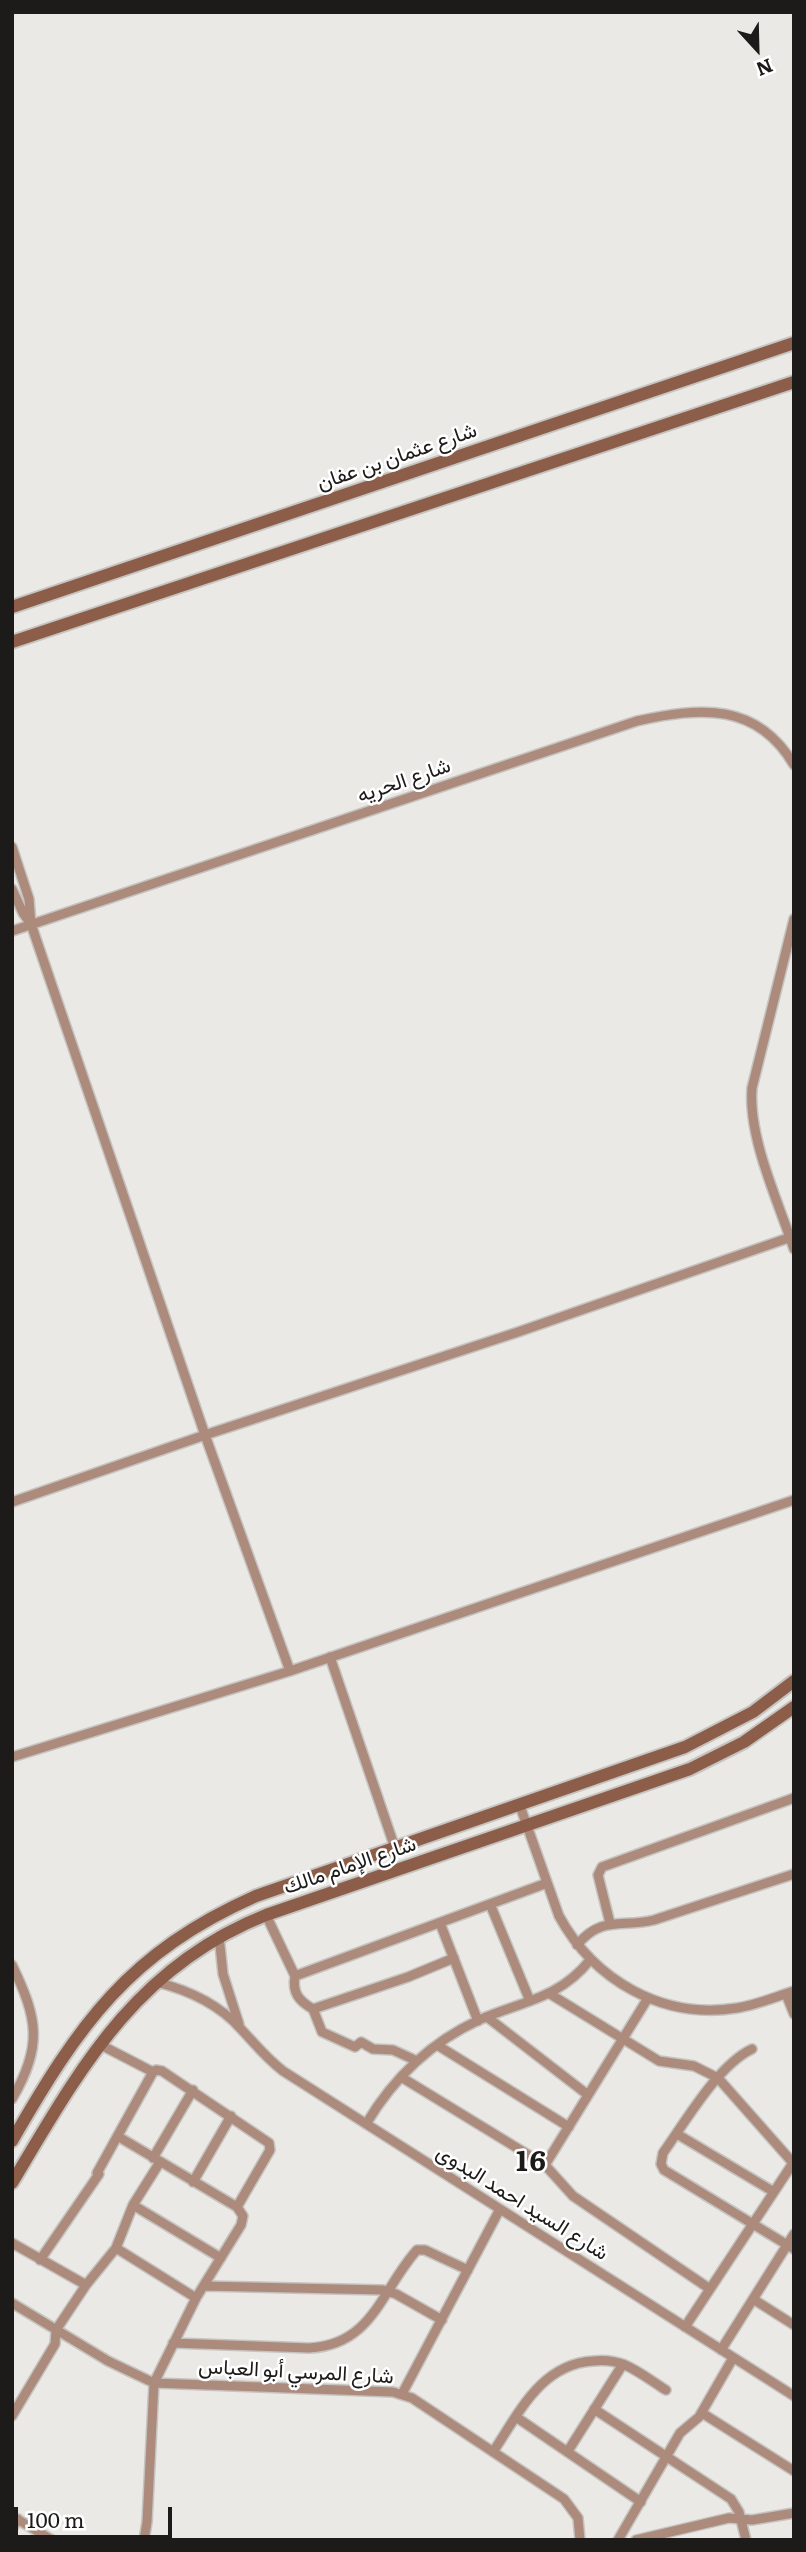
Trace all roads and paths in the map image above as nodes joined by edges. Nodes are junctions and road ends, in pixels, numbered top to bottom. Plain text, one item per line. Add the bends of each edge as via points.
1 (794, 343) edge
2 (794, 382) edge
3 (12, 607) edge
4 (12, 642) edge
5 (794, 765) edge
6 (12, 847) edge
7 (12, 889) edge
8 (794, 919) edge
9 (31, 924) junction
10 (12, 931) edge
11 (792, 1236) edge
12 (794, 1249) edge
13 (205, 1435) junction
14 (794, 1500) edge
15 (12, 1502) edge
16 (330, 1657) junction
17 (290, 1671) junction
18 (794, 1681) edge
19 (794, 1707) edge
20 (12, 1757) edge
21 (794, 1798) edge
22 (520, 1806) junction
23 (527, 1826) junction
24 (395, 1848) junction
25 (794, 1874) edge
26 (547, 1883) junction
27 (489, 1904) junction
28 (266, 1915) junction
29 (440, 1923) junction
30 (610, 1923) junction
31 (219, 1936) junction
32 (577, 1945) junction
33 (454, 1958) junction
34 (590, 1960) junction
35 (12, 1965) edge
36 (295, 1976) junction
37 (156, 1982) junction
38 (790, 1992) edge
39 (550, 1994) junction
40 (649, 1998) junction
41 (530, 2001) junction
42 (313, 2009) junction
43 (794, 2014) edge
44 (483, 2019) junction
45 (241, 2028) junction
46 (623, 2039) junction
47 (99, 2044) junction
48 (437, 2045) junction
49 (752, 2049) dead end
50 (416, 2061) junction
51 (153, 2072) junction
52 (401, 2077) junction
53 (718, 2078) junction
54 (193, 2090) junction
55 (589, 2095) junction
56 (12, 2099) edge
57 (231, 2116) junction
58 (366, 2124) junction
59 (569, 2127) junction
60 (677, 2134) junction
61 (119, 2137) junction
62 (12, 2141) edge
63 (157, 2160) junction
64 (793, 2163) edge
65 (545, 2165) junction
66 (193, 2182) junction
67 (12, 2183) edge
68 (774, 2192) junction
69 (133, 2205) junction
70 (237, 2207) junction
71 (500, 2209) junction
72 (753, 2224) junction
73 (794, 2234) edge
74 (12, 2243) edge
75 (790, 2247) edge
76 (116, 2248) junction
77 (221, 2258) junction
78 (40, 2260) junction
79 (468, 2270) junction
80 (86, 2285) junction
81 (204, 2286) junction
82 (710, 2289) junction
83 (388, 2291) junction
84 (195, 2298) junction
85 (753, 2299) junction
86 (12, 2303) edge
87 (442, 2320) junction
88 (794, 2325) edge
89 (685, 2327) junction
90 (56, 2330) junction
91 (173, 2343) junction
92 (721, 2350) junction
93 (733, 2358) junction
94 (623, 2364) junction
95 (154, 2383) junction
96 (666, 2390) dead end
97 (402, 2394) junction
98 (794, 2396) edge
99 (594, 2409) junction
100 (702, 2413) junction
101 (12, 2416) edge
102 (516, 2417) junction
103 (568, 2451) junction
104 (493, 2452) junction
105 (667, 2457) junction
106 (794, 2471) edge
107 (641, 2502) junction
108 (794, 2513) edge
109 (15, 2518) edge
110 (741, 2518) junction
111 (12, 2529) edge
112 (52, 2540) edge
113 (144, 2540) edge
114 (580, 2540) edge
115 (618, 2540) edge
116 (636, 2540) edge
117 (746, 2540) edge

1 - 3 street, شارع عثمان بن عفان
2 - 4 street
5 - 9 street, شارع الحريه via 768,732 744,719 708,710 673,713 637,721
6 - 9 street via 29,899
7 - 9 street
8 - 11 street via 750,1106 753,1128
9 - 10 street, شارع الحريه
9 - 13 street
11 - 12 street
11 - 13 street
13 - 15 street
13 - 17 street
14 - 16 street
16 - 17 street
16 - 24 street
17 - 20 street
18 - 22 street, شارع الإمام مالك via 709,1737
19 - 23 street, شارع الإمام مالك via 728,1752 690,1769
21 - 30 street via 602,1867 598,1875
22 - 23 street
22 - 24 street, شارع الإمام مالك
23 - 26 street
23 - 28 street, شارع الإمام مالك
24 - 62 street, شارع الإمام مالك via 256,1896 164,1948 111,1995 79,2033
25 - 30 street via 654,1920
26 - 27 street
26 - 32 street via 558,1916
27 - 29 street
27 - 41 street
28 - 31 street, شارع الإمام مالك
28 - 36 street
29 - 33 street
29 - 36 street
30 - 32 street via 586,1934
31 - 37 street, شارع الإمام مالك
31 - 45 street, شارع السيد احمد البدوى via 227,1993
32 - 34 street
33 - 42 street
33 - 44 street
34 - 39 street
34 - 40 street via 617,1982
35 - 56 street via 30,2012 35,2042 26,2074
36 - 42 street via 293,1986 299,2001
37 - 45 street, شارع السيد احمد البدوى via 202,1999
37 - 47 street, شارع الإمام مالك
38 - 40 street via 718,2010 680,2007
38 - 43 street
39 - 41 street
39 - 46 street
40 - 46 street
41 - 44 street
42 - 50 street via 322,2032 355,2047 361,2042
44 - 48 street
44 - 55 street
45 - 58 street, شارع السيد احمد البدوى via 283,2071
46 - 53 street via 659,2062 694,2066
46 - 55 street
47 - 51 street
47 - 67 street, شارع الإمام مالك
48 - 50 street
48 - 59 street
49 - 53 street via 733,2060
50 - 52 street
51 - 54 street via 162,2071
51 - 61 street
52 - 58 street
52 - 65 street
53 - 60 street
53 - 64 street
54 - 57 street
54 - 63 street
55 - 59 street
57 - 66 street
57 - 70 street via 271,2148
58 - 71 street, شارع السيد احمد البدوى
59 - 65 street
60 - 68 street
60 - 72 street via 661,2158 664,2170
61 - 63 street
61 - 78 street
63 - 66 street
63 - 69 street
64 - 68 street
65 - 82 street via 573,2196
66 - 70 street
68 - 72 street
69 - 76 street
69 - 77 street
70 - 77 street via 243,2221
71 - 79 street
71 - 89 street, شارع السيد احمد البدوى
72 - 75 street
72 - 82 street
73 - 75 street
74 - 78 street
75 - 85 street
76 - 80 street
76 - 84 street
77 - 81 street
78 - 80 street
79 - 83 street via 419,2249
79 - 87 street
80 - 90 street
81 - 83 street
81 - 84 street
82 - 89 street
83 - 87 street
83 - 91 street via 359,2331 331,2345
84 - 91 street
85 - 88 street
85 - 92 street
86 - 90 street, شارع المرسي أبو العباس
87 - 97 street
89 - 92 street, شارع السيد احمد البدوى
90 - 95 street, شارع المرسي أبو العباس
90 - 101 street via 55,2344
91 - 95 street
92 - 93 street, شارع السيد احمد البدوى
93 - 98 street, شارع السيد احمد البدوى
93 - 100 street
94 - 96 street
94 - 99 street
94 - 102 street via 586,2361 559,2370 536,2387
95 - 97 street, شارع المرسي أبو العباس
95 - 113 street
97 - 104 street, شارع المرسي أبو العباس
99 - 103 street
99 - 105 street
100 - 105 street via 680,2433
100 - 106 street
102 - 103 street
102 - 104 street
103 - 107 street
104 - 114 street, شارع المرسي أبو العباس via 564,2498 578,2518
105 - 107 street
105 - 110 street via 731,2499
107 - 115 street
108 - 110 street
109 - 111 street
109 - 112 street
110 - 116 street
110 - 117 street

